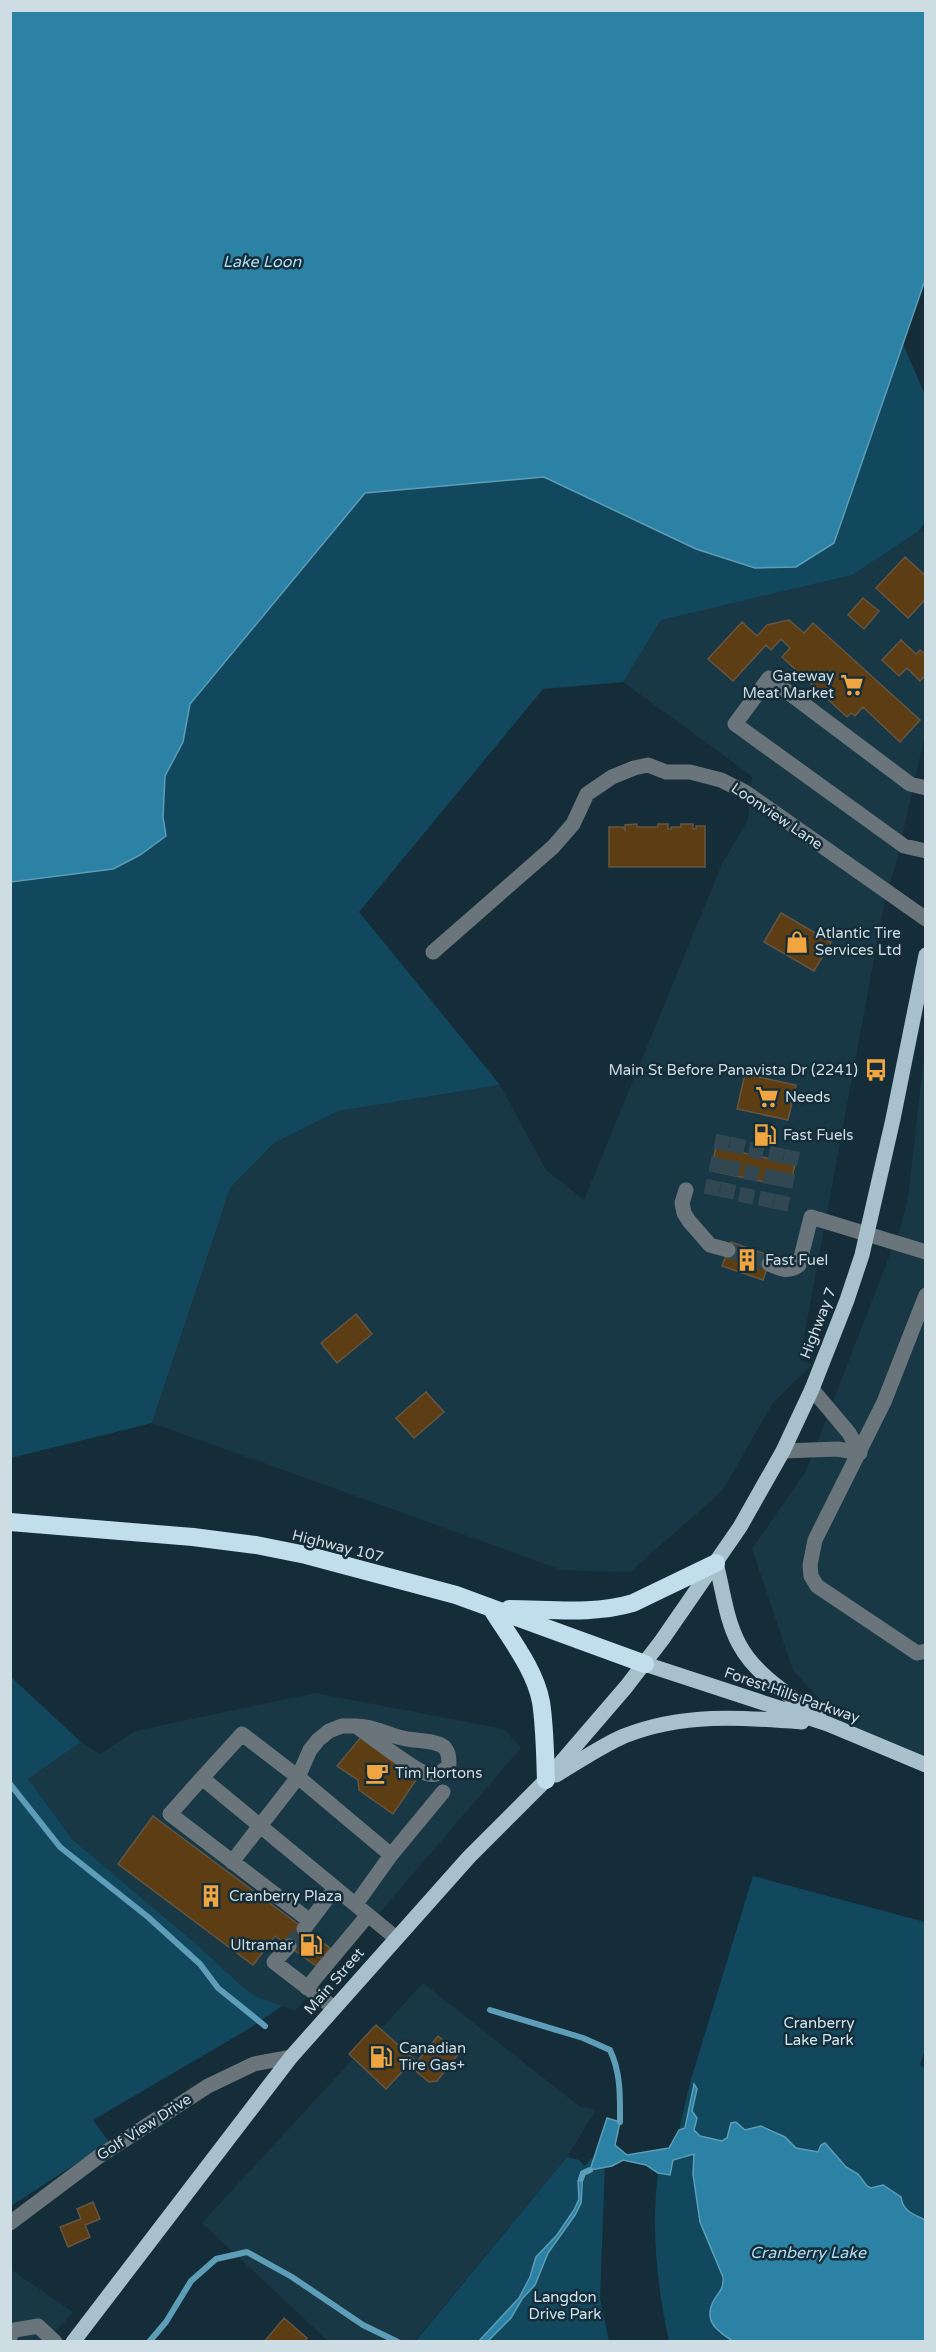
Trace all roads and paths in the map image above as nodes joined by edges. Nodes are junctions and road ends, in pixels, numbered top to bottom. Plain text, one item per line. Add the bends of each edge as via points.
1 (926, 788) edge
2 (926, 851) edge
3 (926, 919) edge
4 (433, 952) dead end
5 (926, 955) edge
6 (686, 1190) dead end
7 (867, 1234) junction
8 (728, 1250) tunnel mouth
9 (926, 1252) edge
10 (769, 1264) tunnel mouth
11 (926, 1295) edge
12 (812, 1389) junction
13 (783, 1451) junction
14 (860, 1453) junction
15 (10, 1522) edge
16 (716, 1563) junction
17 (492, 1609) junction
18 (926, 1651) edge
19 (645, 1664) junction
20 (828, 1724) junction
21 (356, 1725) junction
22 (926, 1765) edge
23 (298, 1777) junction
24 (202, 1778) junction
25 (546, 1780) junction
26 (443, 1792) dead end
27 (261, 1826) junction
28 (391, 1855) junction
29 (232, 1862) junction
30 (336, 1888) junction
31 (356, 1904) junction
32 (368, 1915) junction
33 (396, 1938) junction
34 (289, 1946) tunnel mouth
35 (307, 1988) junction
36 (334, 2008) junction
37 (291, 2057) junction
38 (10, 2223) edge
39 (12, 2330) edge
40 (55, 2342) edge
41 (73, 2342) edge

1 - 2 street via 910,784 769,678 735,724 904,846
3 - 4 street, Loonview Lane via 745,792 722,780 690,772 666,772 648,765 612,777 587,794 573,824 553,847
5 - 7 main road, Highway 7
6 - 8 street via 682,1203 688,1221 711,1245
7 - 9 street
7 - 10 street via 811,1217 799,1265 783,1270
7 - 12 main road, Highway 7 via 847,1300
11 - 14 street via 885,1402
12 - 13 main road, Highway 7
12 - 14 street via 849,1433
13 - 14 street via 838,1449
13 - 16 main road, Highway 7
14 - 18 street via 815,1540 811,1576 817,1586 917,1653
15 - 17 highway, Highway 107 via 119,1529 256,1545 444,1592
16 - 17 highway via 619,1607
16 - 19 main road, Highway 7
16 - 20 main road via 739,1645 776,1686
17 - 19 highway, Highway 107
17 - 25 highway via 528,1669 541,1701
19 - 20 main road, Forest Hills Parkway
19 - 25 main road, Main Street
20 - 22 main road, Forest Hills Parkway
20 - 25 main road via 729,1717 684,1720 623,1737
21 - 21 street via 436,1743 445,1748 449,1765 438,1773 427,1774
21 - 23 street via 329,1731 318,1740
23 - 24 street via 242,1734
23 - 27 street
23 - 28 street
24 - 27 street
24 - 29 street via 170,1814
25 - 33 main road, Main Street
26 - 28 street
27 - 29 street
27 - 30 street
28 - 31 street
29 - 30 street via 307,1925
30 - 31 street
31 - 32 street
32 - 33 street
32 - 35 street
33 - 36 main road, Main Street
34 - 35 street via 274,1962
35 - 36 street
36 - 37 main road, Main Street
37 - 38 street, Golf View Drive via 254,2064 208,2086 98,2157
37 - 41 main road, Main Street
39 - 40 street via 38,2326

